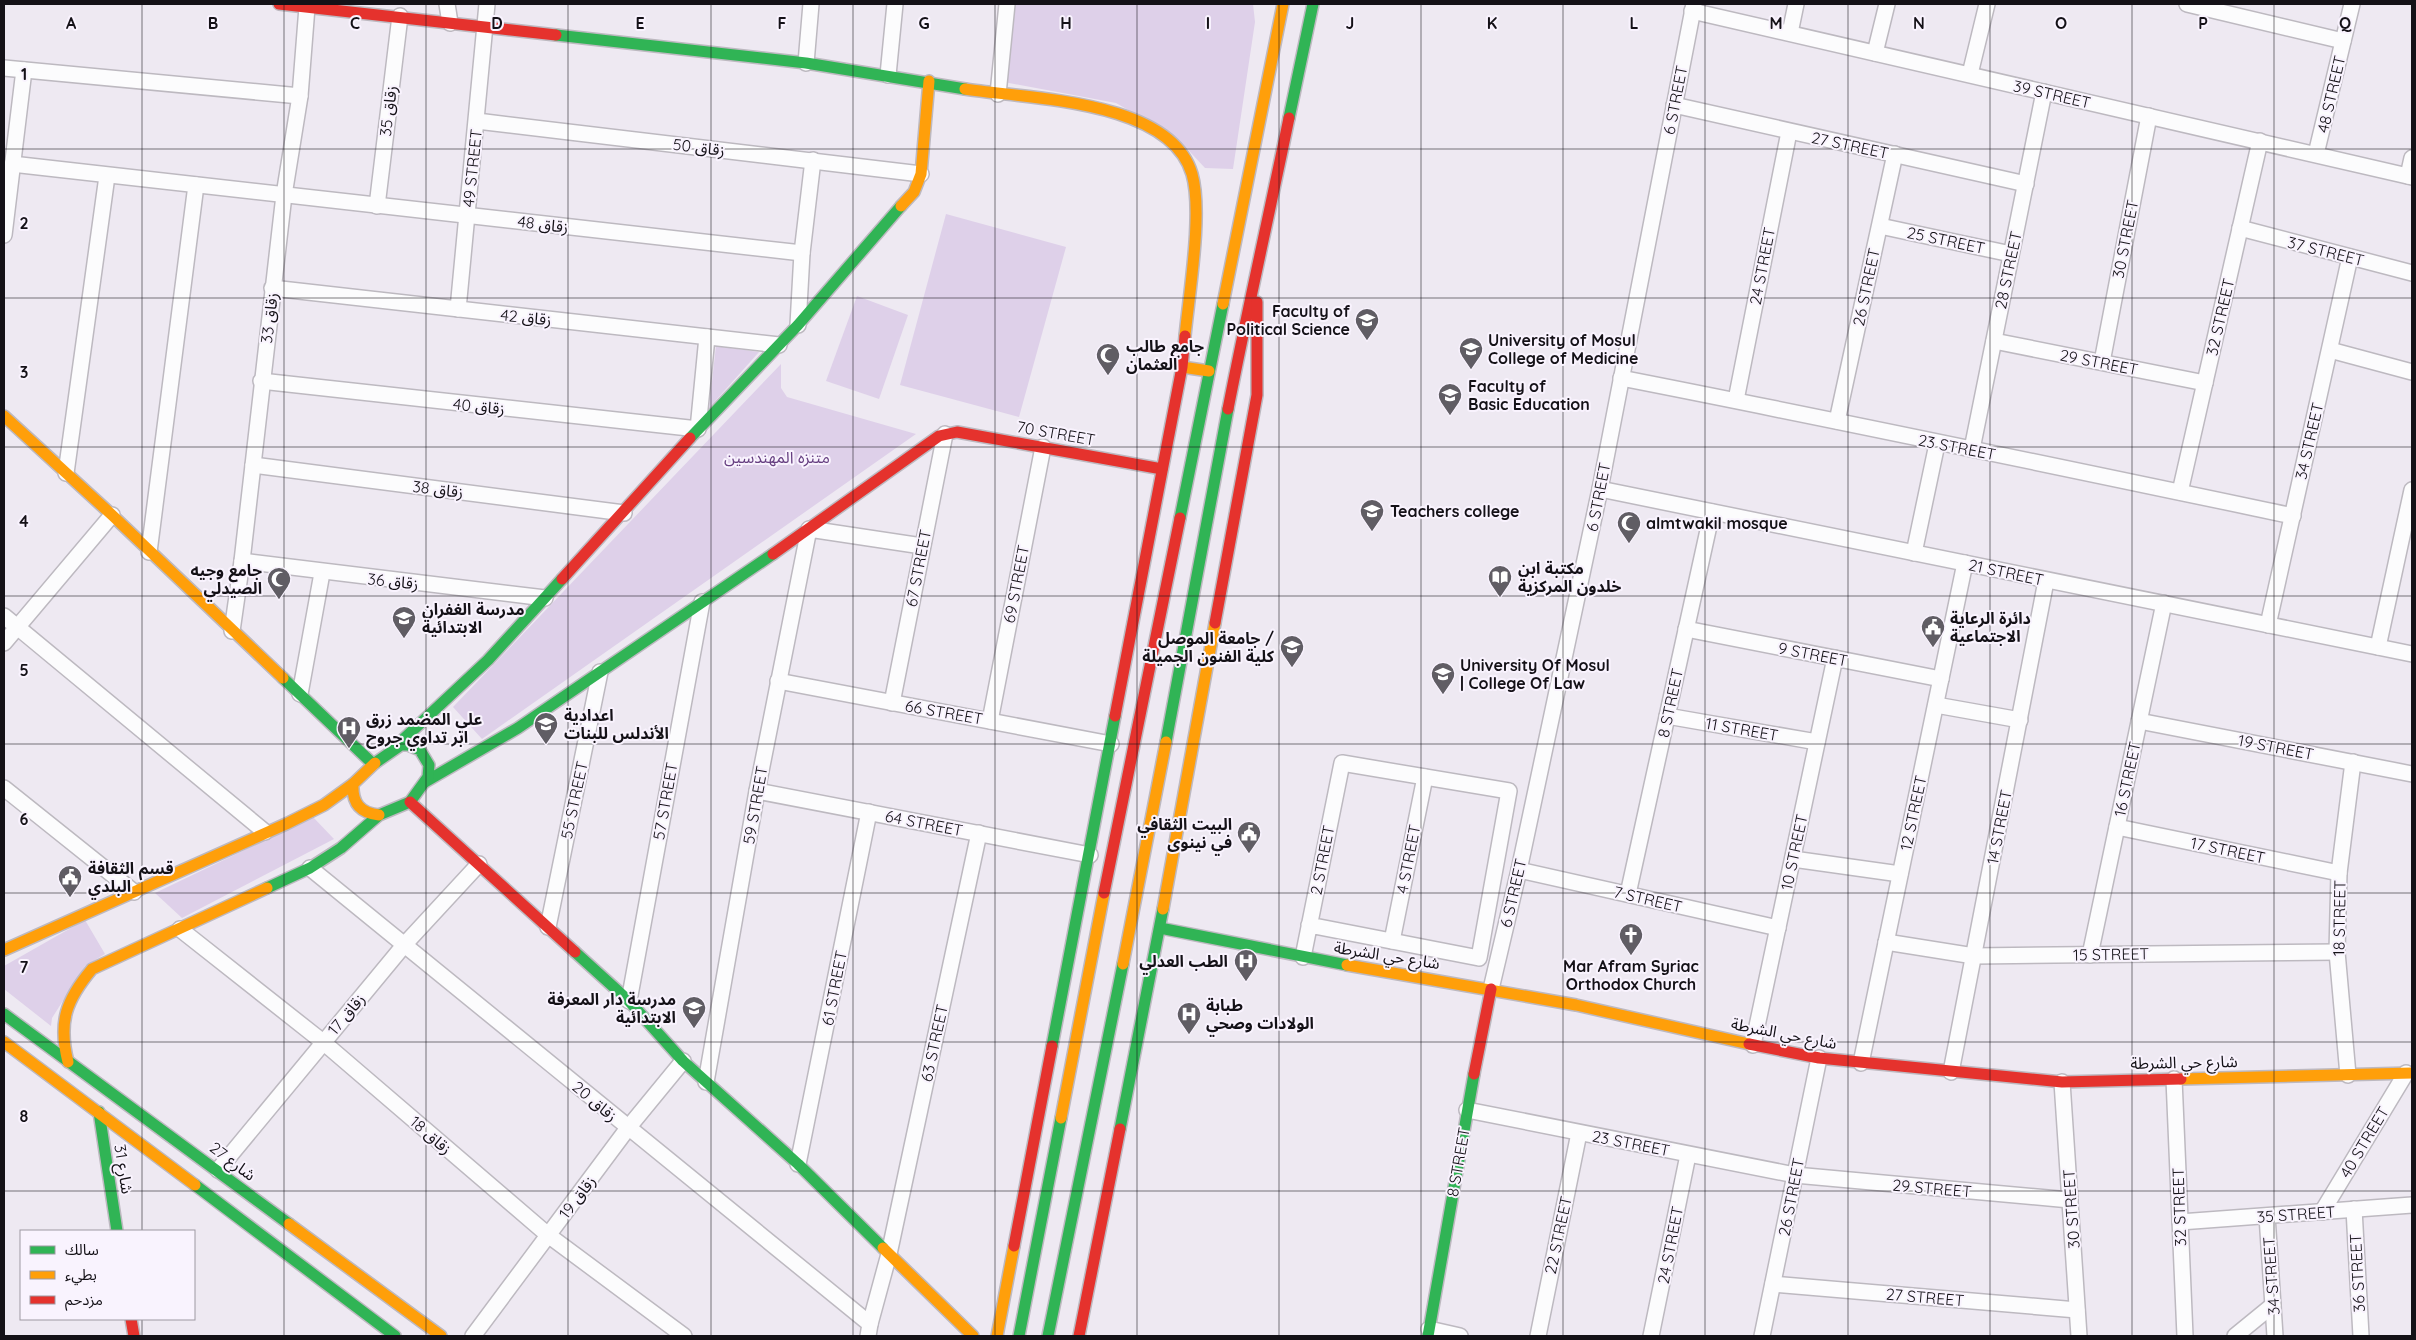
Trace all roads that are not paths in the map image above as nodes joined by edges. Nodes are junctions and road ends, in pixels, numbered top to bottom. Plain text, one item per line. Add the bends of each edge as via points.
1 (279, 4) edge
2 (447, 4) edge
3 (487, 4) edge
4 (812, 4) edge
5 (895, 4) edge
6 (1008, 4) edge
7 (1283, 4) edge
8 (1313, 4) edge
9 (1796, 4) edge
10 (1887, 4) edge
11 (1987, 4) edge
12 (2187, 4) edge
13 (2352, 4) edge
14 (308, 7) junction
15 (1693, 7) edge
16 (400, 16) junction
17 (450, 23) junction
18 (486, 27) junction
19 (1790, 33) junction
20 (1318, 39) dead end
21 (2343, 41) junction
22 (1263, 44) dead end
23 (1875, 53) junction
24 (806, 63) junction
25 (4, 68) edge
26 (24, 70) junction
27 (1970, 74) junction
28 (888, 75) junction
29 (930, 81) junction
30 (2044, 92) junction
31 (998, 94) junction
32 (300, 96) junction
33 (1674, 105) junction
34 (2149, 116) junction
35 (477, 121) junction
36 (1789, 132) junction
37 (1287, 138) junction
38 (2260, 141) junction
39 (1254, 144) junction
40 (1895, 154) junction
41 (2316, 154) junction
42 (2412, 158) edge
43 (813, 160) junction
44 (12, 164) junction
45 (921, 174) junction
46 (107, 176) junction
47 (2410, 176) edge
48 (2026, 184) junction
49 (196, 185) junction
50 (284, 195) junction
51 (376, 206) junction
52 (468, 215) junction
53 (1880, 226) junction
54 (2240, 228) junction
55 (4, 235) edge
56 (802, 253) junction
57 (2012, 254) junction
58 (2350, 257) junction
59 (2412, 273) edge
60 (1256, 280) junction
61 (272, 288) junction
62 (458, 309) junction
63 (798, 325) junction
64 (706, 337) junction
65 (1994, 341) junction
66 (779, 345) junction
67 (2330, 350) junction
68 (2102, 362) junction
69 (1182, 367) junction
70 (1209, 371) junction
71 (2412, 372) edge
72 (1621, 378) junction
73 (261, 381) junction
74 (2205, 383) junction
75 (1736, 400) junction
76 (4, 416) edge
77 (1837, 421) junction
78 (698, 429) junction
79 (944, 434) junction
80 (1937, 444) junction
81 (1042, 447) junction
82 (1972, 449) junction
83 (253, 465) junction
84 (1162, 469) junction
85 (66, 473) junction
86 (1600, 489) junction
87 (2412, 490) edge
88 (2180, 492) junction
89 (1712, 512) junction
90 (624, 513) junction
91 (112, 515) junction
92 (2292, 516) junction
93 (809, 529) junction
94 (922, 546) junction
95 (149, 552) junction
96 (1914, 553) junction
97 (242, 562) junction
98 (1965, 563) junction
99 (322, 573) junction
100 (2046, 581) junction
101 (545, 598) junction
102 (702, 602) junction
103 (2164, 603) junction
104 (4, 616) edge
105 (2268, 625) junction
106 (17, 627) junction
107 (232, 630) junction
108 (1686, 630) junction
109 (4, 643) edge
110 (2378, 647) junction
111 (2412, 654) edge
112 (1835, 658) junction
113 (600, 672) junction
114 (1941, 679) junction
115 (778, 681) junction
116 (300, 694) junction
117 (892, 703) junction
118 (1936, 705) junction
119 (435, 711) junction
120 (1667, 716) junction
121 (2020, 720) junction
122 (990, 721) junction
123 (2139, 721) junction
124 (1817, 742) junction
125 (1111, 744) junction
126 (395, 748) junction
127 (429, 748) junction
128 (470, 756) junction
129 (2353, 762) junction
130 (373, 764) junction
131 (2412, 774) edge
132 (1425, 777) junction
133 (425, 782) junction
134 (353, 784) junction
135 (4, 788) edge
136 (758, 791) junction
137 (410, 802) junction
138 (869, 812) junction
139 (380, 815) junction
140 (2117, 827) junction
141 (265, 832) junction
142 (979, 833) junction
143 (1090, 855) junction
144 (1793, 858) junction
145 (479, 864) junction
146 (310, 868) junction
147 (1519, 870) junction
148 (2339, 873) junction
149 (1900, 874) junction
150 (134, 892) junction
151 (1628, 894) junction
152 (1309, 925) junction
153 (548, 927) junction
154 (1160, 928) junction
155 (1778, 928) junction
156 (180, 929) junction
157 (12, 934) dead end
158 (37, 934) junction
159 (1392, 941) junction
160 (1886, 942) junction
161 (405, 944) junction
162 (4, 950) edge
163 (2337, 952) junction
164 (2090, 955) junction
165 (1974, 956) junction
166 (1303, 958) junction
167 (1491, 989) junction
168 (629, 1001) junction
169 (4, 1014) edge
170 (4, 1042) edge
171 (322, 1042) junction
172 (1753, 1045) junction
173 (1819, 1058) junction
174 (683, 1060) junction
175 (68, 1062) junction
176 (1861, 1063) junction
177 (1951, 1072) junction
178 (2409, 1073) edge
179 (2348, 1075) junction
180 (2174, 1078) junction
181 (706, 1082) junction
182 (2062, 1082) junction
183 (1467, 1110) junction
184 (99, 1112) junction
185 (628, 1128) junction
186 (1579, 1134) junction
187 (1688, 1155) junction
188 (798, 1164) junction
189 (218, 1170) junction
190 (1795, 1175) junction
191 (2070, 1200) junction
192 (2412, 1205) edge
193 (2354, 1209) junction
194 (2322, 1212) junction
195 (2267, 1216) junction
196 (2180, 1222) junction
197 (117, 1230) edge
198 (548, 1236) junction
199 (288, 1240) junction
200 (889, 1254) junction
201 (1773, 1284) junction
202 (2273, 1305) junction
203 (2077, 1310) junction
204 (131, 1320) edge
205 (869, 1330) edge
206 (1428, 1333) edge
207 (134, 1336) edge
208 (395, 1336) edge
209 (441, 1336) edge
210 (472, 1336) edge
211 (684, 1336) edge
212 (973, 1336) edge
213 (997, 1336) edge
214 (1019, 1336) edge
215 (1048, 1336) edge
216 (1079, 1336) edge
217 (1460, 1336) edge
218 (1538, 1336) edge
219 (1652, 1336) edge
220 (1762, 1336) edge
221 (2079, 1336) edge
222 (2185, 1336) edge
223 (2235, 1336) edge
224 (2275, 1336) edge
225 (2361, 1336) edge

1 - 14 main road
2 - 17 street
3 - 18 street, 49 STREET
4 - 24 street
5 - 28 street
6 - 31 street
7 - 39 main road
8 - 37 main road
9 - 19 street
10 - 23 street
11 - 27 street
12 - 21 street
13 - 21 street, 48 STREET
14 - 16 main road
14 - 32 street, زقاق 33
15 - 19 street, 39 STREET
15 - 33 street, 6 STREET
16 - 17 main road
16 - 51 street, زقاق 35
17 - 18 main road
18 - 24 main road
18 - 35 street, 49 STREET
19 - 23 street, 39 STREET
20 - 37 main road
21 - 41 street, 48 STREET
22 - 39 main road
23 - 27 street, 39 STREET
24 - 28 main road
25 - 26 street
26 - 32 street
26 - 44 street
27 - 30 street, 39 STREET
28 - 29 main road
29 - 31 main road
29 - 45 main road
30 - 34 street, 39 STREET
30 - 48 street, 28 STREET
31 - 69 main road via 1080,103 1113,111 1156,129 1181,153 1192,173 1196,206
32 - 50 street, زقاق 33
33 - 36 street, 27 STREET
33 - 72 street, 6 STREET
34 - 38 street, 39 STREET
34 - 68 street, 30 STREET
35 - 43 street, زقاق 50
35 - 52 street, 49 STREET
36 - 40 street, 27 STREET
36 - 75 street, 24 STREET
37 - 60 main road
38 - 41 street, 39 STREET
38 - 54 street, 32 STREET
39 - 70 main road
40 - 48 street, 27 STREET
40 - 53 street, 26 STREET
41 - 47 street, 39 STREET
42 - 47 street
43 - 45 street, زقاق 50
43 - 56 street
44 - 46 street, زقاق 48
44 - 55 street
45 - 63 main road via 914,192
46 - 49 street, زقاق 48
46 - 85 street
48 - 57 street, 28 STREET
49 - 50 street, زقاق 48
49 - 95 street
50 - 51 street, زقاق 48
50 - 61 street, زقاق 33
51 - 52 street, زقاق 48
52 - 56 street, زقاق 48
52 - 62 street, 49 STREET
53 - 57 street, 25 STREET
53 - 77 street, 26 STREET
54 - 58 street, 37 STREET
54 - 74 street, 32 STREET
56 - 63 street
57 - 65 street, 28 STREET
58 - 59 street, 37 STREET
58 - 67 street, 34 STREET
60 - 154 main road via 1256,395
60 - 215 main road via 1244,325 1137,895
61 - 62 street, زقاق 42
61 - 73 street, زقاق 33
62 - 64 street, زقاق 42
63 - 66 main road
64 - 66 street, زقاق 42
64 - 78 street
65 - 68 street, 29 STREET
65 - 82 street, 28 STREET
66 - 78 main road
67 - 71 street
67 - 92 street, 34 STREET
68 - 74 street, 29 STREET
69 - 70 main road
69 - 84 main road
70 - 214 main road
72 - 75 street, 23 STREET
72 - 86 street, 6 STREET
73 - 78 street, زقاق 40
73 - 83 street, زقاق 33
74 - 88 street, 32 STREET
75 - 77 street, 23 STREET
76 - 85 main road
77 - 80 street, 23 STREET
78 - 90 main road
79 - 81 main road, 70 STREET via 970,433
79 - 93 main road
79 - 94 street, 67 STREET
80 - 82 street, 23 STREET
80 - 96 street
81 - 84 main road, 70 STREET
81 - 122 street, 69 STREET
82 - 88 street, 23 STREET
83 - 90 street, زقاق 38
83 - 97 street, زقاق 33
84 - 125 main road
85 - 91 main road
86 - 89 street, 21 STREET
86 - 147 street, 6 STREET
87 - 110 street
88 - 92 street, 23 STREET
89 - 96 street, 21 STREET
89 - 108 street, 8 STREET
90 - 101 main road
91 - 95 main road
91 - 106 street
92 - 105 street, 34 STREET
93 - 94 street
93 - 102 main road
93 - 115 street, 59 STREET
94 - 117 street, 67 STREET
95 - 107 main road
96 - 98 street, 21 STREET
97 - 99 street, زقاق 36
97 - 107 street, زقاق 33
98 - 100 street, 21 STREET
98 - 114 street, 12 STREET
99 - 101 street, زقاق 36
99 - 116 street
100 - 103 street, 21 STREET
100 - 121 street, 14 STREET
101 - 119 main road
102 - 113 main road
102 - 168 street, 57 STREET
103 - 105 street, 21 STREET
103 - 123 street, 16 STREET
104 - 106 street
105 - 110 street, 21 STREET
106 - 109 street
106 - 141 street
107 - 116 main road
108 - 112 street, 9 STREET
108 - 120 street, 8 STREET
110 - 111 street, 21 STREET
112 - 114 street, 9 STREET
112 - 124 street, 10 STREET
113 - 128 main road via 518,728
113 - 153 street, 55 STREET
114 - 118 street, 12 STREET
115 - 117 street, 66 STREET
115 - 136 street, 59 STREET
116 - 130 main road
117 - 122 street, 66 STREET
118 - 121 street
118 - 149 street, 12 STREET
119 - 126 main road
119 - 127 main road
120 - 124 street, 11 STREET
120 - 151 street, 8 STREET
121 - 165 street, 14 STREET
122 - 125 street, 66 STREET
123 - 129 street, 19 STREET
123 - 140 street, 16 STREET
124 - 144 street, 10 STREET
125 - 143 main road
126 - 127 main road via 408,745
126 - 130 main road
127 - 128 main road
127 - 133 main road
128 - 133 main road
129 - 131 street, 19 STREET
129 - 148 street, 18 STREET
130 - 134 main road
132 - 152 street, 2 STREET via 1342,763
132 - 159 street, 4 STREET
132 - 159 street via 1509,791 1479,958
133 - 137 main road
134 - 139 main road via 352,798 360,810
134 - 141 main road via 308,814
135 - 150 street
136 - 138 street, 64 STREET
136 - 181 street, 59 STREET
137 - 139 main road
137 - 145 main road
138 - 142 street, 64 STREET
138 - 188 street, 61 STREET
139 - 146 main road via 341,848
140 - 148 street, 17 STREET
140 - 164 street, 16 STREET
141 - 150 main road
142 - 143 street, 64 STREET
142 - 200 street, 63 STREET
143 - 213 main road
144 - 149 street
144 - 155 street, 10 STREET
145 - 153 main road
145 - 161 street, زقاق 17
146 - 156 main road
146 - 161 street, زقاق 20
147 - 151 street, 7 STREET
147 - 167 street, 6 STREET
148 - 163 street, 18 STREET
149 - 160 street, 12 STREET
150 - 158 main road
151 - 155 street, 7 STREET
152 - 159 street
152 - 166 street, 2 STREET
153 - 168 main road
154 - 166 main road, شارع حي الشرطة
154 - 216 main road
155 - 172 street, 10 STREET
156 - 171 street, زقاق 18
156 - 175 main road via 92,969 82,980 65,1010 62,1036
157 - 158 main road
158 - 162 main road
160 - 165 street, 15 STREET
160 - 176 street, 12 STREET
161 - 171 street, زقاق 17
161 - 185 street, زقاق 20
163 - 164 street, 15 STREET
163 - 179 street, 18 STREET
164 - 165 street, 15 STREET
165 - 177 street, 14 STREET
166 - 167 main road, شارع حي الشرطة
167 - 172 main road, شارع حي الشرطة
167 - 183 main road, 8 STREET
168 - 174 main road
169 - 175 main road, شارع 27
170 - 184 main road, شارع 27
171 - 189 street, زقاق 17
171 - 198 street, زقاق 18
172 - 173 main road, شارع حي الشرطة
173 - 176 main road, شارع حي الشرطة
173 - 190 street, 26 STREET
174 - 181 main road
174 - 185 street, زقاق 19
175 - 189 main road, شارع 27
176 - 177 main road, شارع حي الشرطة
177 - 182 main road, شارع حي الشرطة
178 - 179 main road, شارع حي الشرطة
178 - 194 street, 40 STREET
179 - 180 main road, شارع حي الشرطة
180 - 182 main road, شارع حي الشرطة
180 - 196 street, 32 STREET
181 - 188 main road
182 - 191 street, 30 STREET
183 - 186 street, 23 STREET
183 - 206 main road, 8 STREET
184 - 197 main road, شارع 31
184 - 199 main road, شارع 27
185 - 198 street, زقاق 19
185 - 205 street, زقاق 20
186 - 187 street, 23 STREET
186 - 218 street, 22 STREET
187 - 190 street, 23 STREET
187 - 219 street, 24 STREET
188 - 200 main road
189 - 199 main road, شارع 27
190 - 191 street, 29 STREET
190 - 201 street, 26 STREET
191 - 203 street, 30 STREET
192 - 193 street, 35 STREET
193 - 194 street, 35 STREET
193 - 225 street, 36 STREET
194 - 195 street, 35 STREET
195 - 196 street, 35 STREET
195 - 202 street, 34 STREET
196 - 222 street, 32 STREET
198 - 210 street, زقاق 19
198 - 211 street, زقاق 18
199 - 208 main road, شارع 27
199 - 209 main road, شارع 27
200 - 205 street, 63 STREET
200 - 212 main road
201 - 203 street, 27 STREET
201 - 220 street, 26 STREET
202 - 223 street
202 - 224 street, 34 STREET
203 - 221 street, 30 STREET
204 - 207 main road
206 - 217 street

